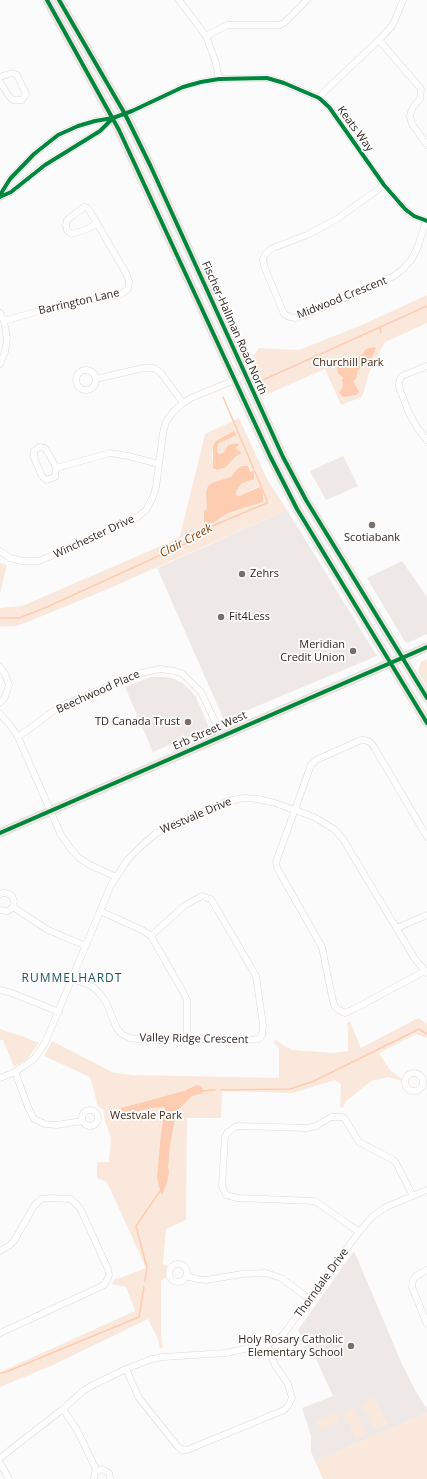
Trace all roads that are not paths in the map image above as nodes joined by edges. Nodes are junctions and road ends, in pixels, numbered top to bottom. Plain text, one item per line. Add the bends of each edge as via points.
1 (47, 0) edge
2 (59, 0) edge
3 (179, 0) edge
4 (307, 0) edge
5 (402, 0) edge
6 (206, 36) junction
7 (379, 40) junction
8 (0, 77) edge
9 (219, 79) junction
10 (0, 82) edge
11 (319, 98) junction
12 (125, 114) junction
13 (113, 118) junction
14 (427, 145) edge
15 (384, 185) junction
16 (0, 196) edge
17 (426, 221) edge
18 (96, 224) junction
19 (0, 313) edge
20 (4, 321) junction
21 (0, 364) edge
22 (427, 366) edge
23 (247, 375) junction
24 (96, 379) dead end
25 (234, 380) junction
26 (183, 403) junction
27 (427, 440) edge
28 (159, 464) junction
29 (56, 468) junction
30 (0, 551) edge
31 (427, 647) edge
32 (403, 657) junction
33 (391, 662) junction
34 (0, 668) edge
35 (427, 698) edge
36 (0, 703) edge
37 (0, 714) edge
38 (427, 723) edge
39 (222, 736) junction
40 (18, 738) junction
41 (295, 810) junction
42 (51, 811) junction
43 (0, 833) edge
44 (427, 837) edge
45 (116, 877) junction
46 (0, 894) edge
47 (13, 907) junction
48 (0, 910) edge
49 (100, 911) junction
50 (427, 915) edge
51 (397, 928) junction
52 (151, 936) junction
53 (86, 946) junction
54 (426, 972) edge
55 (73, 979) junction
56 (0, 990) edge
57 (59, 1012) junction
58 (187, 1039) junction
59 (15, 1072) junction
60 (0, 1078) edge
61 (82, 1121) dead end
62 (427, 1190) edge
63 (413, 1196) junction
64 (359, 1232) junction
65 (0, 1251) edge
66 (427, 1270) edge
67 (186, 1276) dead end
68 (311, 1300) junction
69 (427, 1324) edge
70 (0, 1333) edge
71 (268, 1344) junction
72 (126, 1369) junction
73 (63, 1409) junction
74 (0, 1458) edge
75 (0, 1463) edge
76 (97, 1471) junction
77 (9, 1479) edge
78 (94, 1479) edge
79 (110, 1479) edge

1 - 13 main road, Fischer-Hallman Road North
2 - 12 main road, Fischer-Hallman Road North
3 - 6 street
4 - 6 street via 284,23 226,25
5 - 7 street via 395,20
6 - 9 street
7 - 11 street
7 - 14 street via 421,89 420,99 413,107 410,118
8 - 10 street via 12,73 17,75 26,94 22,100 14,100
9 - 11 street, Keats Way via 268,78
9 - 12 street, Keats Way via 183,87
11 - 15 street, Keats Way via 332,112
12 - 13 street, Keats Way
12 - 23 main road, Fischer-Hallman Road North
13 - 16 street, Keats Way via 100,131 46,165 11,192
13 - 16 street, Keats Way via 78,126 58,135 34,154 10,179
13 - 25 main road, Fischer-Hallman Road North
15 - 17 street, Keats Way via 405,209
15 - 17 street, Midwood Crescent via 337,219 266,253 263,259 264,266 284,314 296,318 303,316 394,276 411,260
18 - 18 street, Barrington Lane via 88,208 84,207 66,220 67,230 71,234
18 - 20 street, Barrington Lane via 126,273 128,289 121,294 50,308
19 - 20 street
20 - 21 street via 7,338
22 - 27 street via 404,375 399,382 409,413
23 - 25 street, Winchester Drive
23 - 32 main road, Fischer-Hallman Road North via 282,457
24 - 26 street via 143,368 154,368 161,373
25 - 26 street, Winchester Drive
25 - 33 main road, Fischer-Hallman Road North via 297,509
26 - 28 street, Winchester Drive via 166,422
28 - 29 street via 110,453
28 - 30 street, Winchester Drive via 153,497 146,510 128,523 39,561 10,558
29 - 29 street via 45,448 39,447 34,451 34,458 46,480 55,477
31 - 32 main road, Erb Street West
32 - 33 main road, Erb Street West
32 - 35 main road, Fischer-Hallman Road North
33 - 38 main road, Fischer-Hallman Road North
33 - 39 main road, Erb Street West
34 - 36 street via 8,685
37 - 40 street
39 - 40 street, Beechwood Place via 201,692 183,674 160,668 137,674 59,708
39 - 42 main road, Erb Street West
40 - 42 street
41 - 44 street via 311,765 316,760 365,740 374,747
41 - 45 street, Westvale Drive via 258,799 228,801 155,834 128,859
41 - 51 street, Westvale Drive via 323,822 343,839
41 - 54 street via 277,858 277,868 322,947 335,1007 342,1012 348,1012
42 - 43 main road, Erb Street West
42 - 45 street via 70,849 90,865
45 - 49 street, Westvale Drive
46 - 47 street via 12,896
47 - 48 street via 7,911
47 - 53 street via 48,930
49 - 52 street
49 - 53 street, Westvale Drive
50 - 51 street
51 - 54 street, Westvale Drive via 415,959
52 - 58 street via 187,1000
52 - 58 street, Valley Ridge Crescent via 184,906 202,896 207,897 212,900 256,976 263,1026 259,1039
53 - 55 street, Westvale Drive
55 - 57 street, Westvale Drive
55 - 58 street, Valley Ridge Crescent via 93,987 100,994 117,1029 129,1038
56 - 57 street
57 - 59 street, Westvale Drive via 45,1043 34,1059
59 - 60 street, Westvale Drive
59 - 61 street via 34,1119 45,1124 57,1125
62 - 63 street, Thorndale Drive
63 - 64 street, Thorndale Drive via 372,1216
63 - 64 street via 395,1161 359,1142 342,1117 331,1117 312,1128 240,1126 227,1132 222,1186 226,1195 237,1198 315,1201
64 - 68 street, Thorndale Drive
65 - 70 street via 14,1241 34,1206 41,1199 71,1199 80,1208 109,1275 104,1285
66 - 69 street via 416,1276 412,1287
67 - 68 street via 210,1279 266,1273 281,1278
68 - 71 street, Thorndale Drive via 284,1335
71 - 72 street, Thorndale Drive via 226,1353 162,1357
71 - 72 street via 275,1365 288,1384 292,1398 288,1406 284,1410 187,1450 178,1447 139,1398
72 - 73 street, Thorndale Drive via 91,1386
73 - 74 street, Thorndale Drive
73 - 76 street via 77,1430
75 - 77 street
76 - 78 street
76 - 79 street via 106,1471 110,1474

